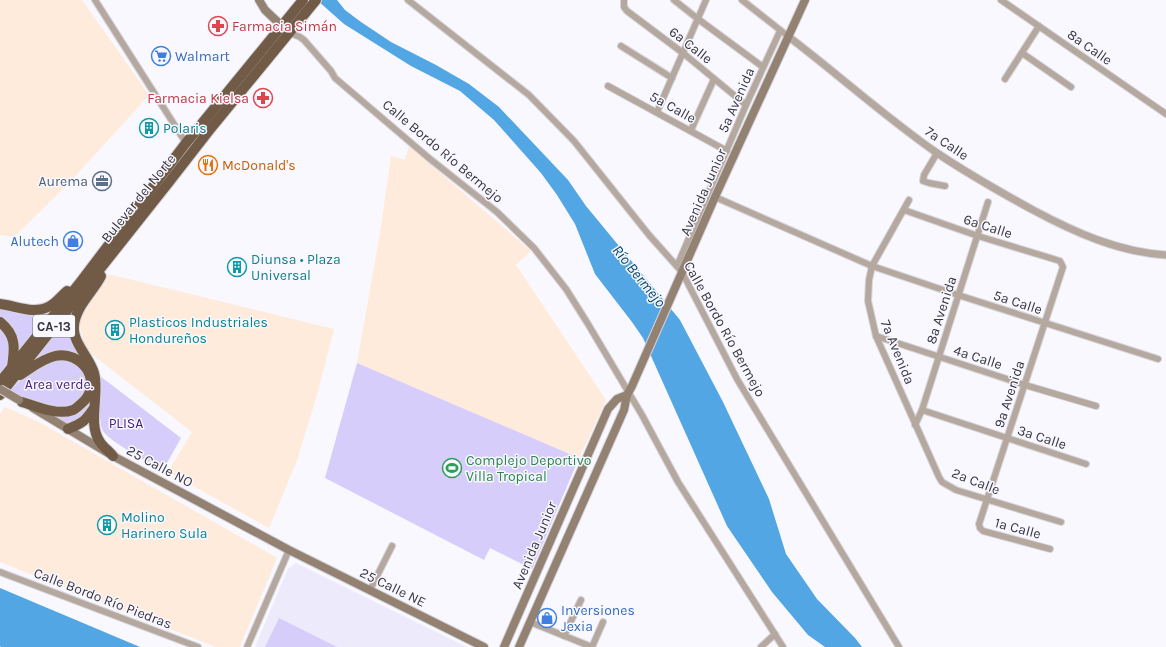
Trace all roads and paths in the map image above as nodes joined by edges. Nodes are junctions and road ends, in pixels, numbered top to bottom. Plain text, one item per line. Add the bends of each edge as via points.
1 (94, 0) edge
2 (258, 0) edge
3 (303, 0) edge
4 (316, 0) edge
5 (408, 0) edge
6 (674, 0) edge
7 (706, 0) edge
8 (742, 0) edge
9 (805, 0) edge
10 (1001, 0) edge
11 (624, 2) edge
12 (295, 18) junction
13 (698, 19) junction
14 (1039, 26) junction
15 (286, 29) junction
16 (780, 31) junction
17 (789, 37) junction
18 (621, 46) dead end
19 (683, 53) junction
20 (1022, 53) junction
21 (764, 68) junction
22 (672, 78) junction
23 (1005, 78) dead end
24 (714, 79) junction
25 (608, 86) dead end
26 (1071, 87) dead end
27 (746, 105) junction
28 (657, 112) junction
29 (1166, 114) edge
30 (691, 130) junction
31 (186, 143) junction
32 (727, 151) junction
33 (938, 153) junction
34 (945, 186) dead end
35 (715, 197) junction
36 (909, 200) dead end
37 (988, 202) dead end
38 (904, 210) junction
39 (978, 236) junction
40 (1166, 255) edge
41 (109, 257) junction
42 (872, 266) junction
43 (1063, 267) joint
44 (679, 269) junction
45 (79, 284) junction
46 (958, 295) junction
47 (0, 304) edge
48 (0, 322) edge
49 (1045, 324) junction
50 (876, 336) junction
51 (938, 357) junction
52 (1158, 359) dead end
53 (11, 368) junction
54 (12, 380) junction
55 (0, 382) edge
56 (1025, 385) junction
57 (0, 389) edge
58 (629, 391) junction
59 (0, 396) edge
60 (20, 401) junction
61 (1096, 406) dead end
62 (94, 408) junction
63 (922, 410) junction
64 (915, 425) junction
65 (68, 429) junction
66 (1007, 438) junction
67 (113, 456) junction
68 (1086, 464) dead end
69 (986, 499) junction
70 (1061, 522) dead end
71 (980, 528) joint
72 (392, 546) dead end
73 (1050, 549) dead end
74 (289, 550) junction
75 (0, 572) edge
76 (370, 590) junction
77 (581, 600) dead end
78 (530, 622) junction
79 (603, 622) dead end
80 (775, 634) junction
81 (564, 636) junction
82 (198, 647) edge
83 (247, 647) edge
84 (484, 647) edge
85 (504, 647) edge
86 (519, 647) edge
87 (592, 647) edge
88 (761, 647) edge
89 (783, 647) edge
90 (899, 647) edge

1 - 31 street
2 - 15 main road, Calle Bordo Río Bermejo
3 - 12 highway, Bulevar del Norte / CA-13
4 - 12 highway, Bulevar del Norte / CA-13
5 - 44 street, Calle Bordo Río Bermejo via 530,95 574,141 649,236
6 - 13 street
7 - 13 street
8 - 16 street, 7a Calle
9 - 17 main road, Avenida Junior
10 - 14 street, 8a Calle
11 - 19 street, 6a Calle via 627,11
12 - 15 highway, Bulevar del Norte / CA-13
13 - 19 street
13 - 21 street
14 - 20 street
14 - 29 street, 8a Calle
15 - 31 highway, Bulevar del Norte / CA-13
15 - 41 highway, Bulevar del Norte / CA-13
15 - 58 street, Calle Bordo Río Bermejo via 304,40 335,78 497,212 534,248 569,295
16 - 17 street, 7a Calle
16 - 21 street, 5a Avenida
17 - 33 street, 7a Calle via 891,119
17 - 35 main road, Avenida Junior
18 - 22 street
19 - 22 street
19 - 24 street, 6a Calle
20 - 23 street
20 - 26 street
21 - 27 street, 5a Avenida
22 - 28 street
24 - 27 street, 6a Calle
24 - 30 street
25 - 28 street, 5a Calle
27 - 32 street, 5a Avenida
28 - 30 street, 5a Calle
30 - 32 street, 5a Calle
31 - 45 highway, Bulevar del Norte / CA-13
32 - 44 street, 5a Avenida
33 - 34 street via 923,181
33 - 40 street, 7a Calle via 1050,219 1120,248
35 - 42 street, 5a Calle
35 - 44 main road, Avenida Junior
36 - 38 street, 7a Avenida
37 - 39 street, 8a Avenida
38 - 39 street, 6a Calle
38 - 42 street, 7a Avenida
39 - 43 street, 6a Calle via 1060,261
39 - 46 street, 8a Avenida
41 - 54 highway, Bulevar del Norte / CA-13
41 - 62 highway via 100,278 78,312 74,325 74,334 79,346 94,373
42 - 46 street, 5a Calle
42 - 50 street, 7a Avenida via 868,280 868,301
43 - 49 street, 9a Avenida
44 - 58 main road, Avenida Junior via 677,281
44 - 90 street, Calle Bordo Río Bermejo via 737,379
45 - 47 highway via 51,306 40,310 26,310
45 - 53 highway, Bulevar del Norte / CA-13
46 - 49 street, 5a Calle
46 - 51 street, 8a Avenida
48 - 53 highway via 12,335 15,351
49 - 52 street, 5a Calle
49 - 56 street, 9a Avenida
50 - 51 street, 4a Calle
50 - 64 street, 7a Avenida
51 - 56 street, 4a Calle
51 - 63 street, 8a Avenida
53 - 55 highway, Bulevar del Norte / CA-13
54 - 59 highway, Bulevar del Norte / CA-13
54 - 60 highway via 35,365 65,355 78,359 87,367 91,377 89,395 72,410 46,410
56 - 61 street, 4a Calle
56 - 66 street, 9a Avenida
57 - 60 main road, 25 Calle NO, bridge
58 - 78 main road, Avenida Junior via 624,410
58 - 80 street, Calle Bordo Río Bermejo via 678,482
58 - 85 main road, Avenida Junior via 608,409
60 - 65 main road, 25 Calle NO
62 - 65 highway via 86,420
62 - 67 highway via 96,433 100,442
63 - 64 street, 8a Avenida
63 - 66 street, 3a Calle
64 - 69 street, 2a Calle via 942,482 956,490
65 - 67 main road, 25 Calle NO
66 - 68 street, 3a Calle
66 - 69 street, 9a Avenida
67 - 74 main road, 25 Calle NO
69 - 70 street, 2a Calle
69 - 71 street, 9a Avenida
71 - 73 street, 1a Calle via 983,531
72 - 76 street
74 - 76 main road, 25 Calle NE
74 - 83 street
75 - 82 street, Calle Bordo Río Piedras
76 - 84 main road, 25 Calle NE
77 - 81 street
78 - 81 street
78 - 86 main road, Avenida Junior
79 - 87 street
80 - 88 street
80 - 89 street, Calle Bordo Río Bermejo
81 - 87 street

